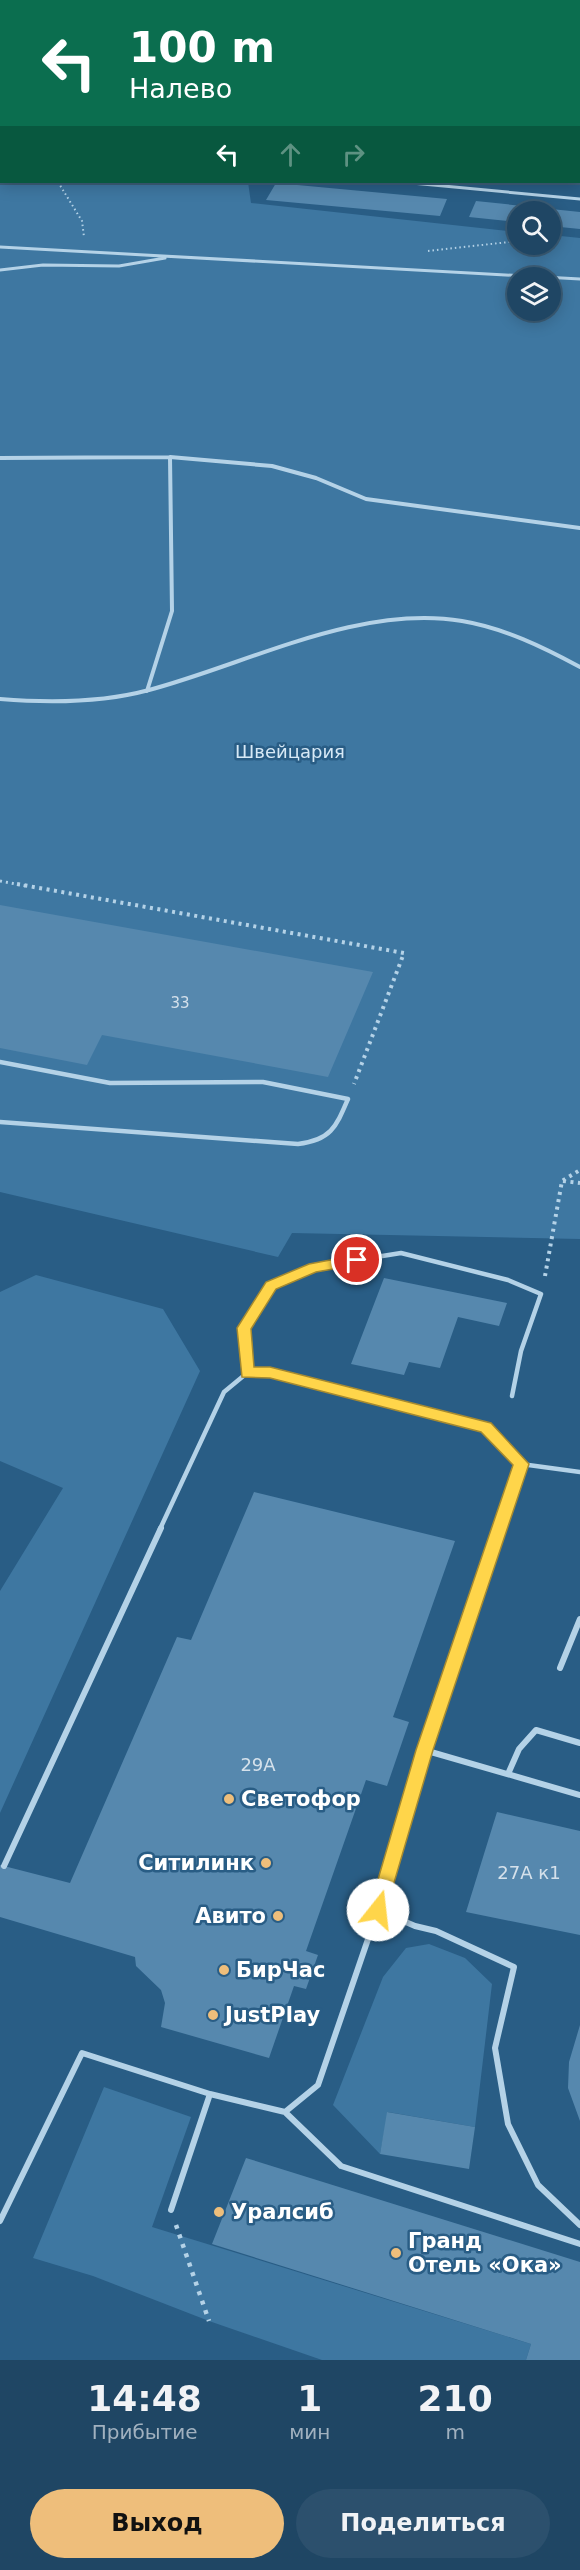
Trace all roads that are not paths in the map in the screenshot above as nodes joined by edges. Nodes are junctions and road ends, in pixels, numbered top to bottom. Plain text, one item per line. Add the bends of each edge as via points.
1 (412, 183) edge
2 (580, 199) edge
3 (0, 247) edge
4 (173, 257) junction
5 (0, 270) edge
6 (580, 279) edge
7 (170, 457) junction
8 (0, 458) edge
9 (580, 528) edge
10 (580, 667) edge
11 (147, 691) junction
12 (0, 699) edge
13 (0, 1062) edge
14 (0, 1122) edge
15 (247, 1373) junction
16 (512, 1396) dead end
17 (521, 1464) junction
18 (580, 1472) edge
19 (580, 1619) edge
20 (560, 1668) dead end
21 (580, 1743) edge
22 (424, 1750) junction
23 (508, 1774) junction
24 (580, 1795) edge
25 (4, 1866) dead end
26 (378, 1910) junction
27 (210, 2094) junction
28 (285, 2112) junction
29 (171, 2210) road end
30 (0, 2221) edge
31 (580, 2225) edge
32 (580, 2244) edge

1 - 2 lane
3 - 4 lane
4 - 5 lane via 119,266
4 - 6 lane
7 - 8 lane
7 - 9 lane via 272,466 316,478 366,499
7 - 11 lane via 172,610
10 - 11 lane via 502,631 444,619 386,621 322,636
11 - 12 lane via 115,696
13 - 14 lane via 110,1083 263,1083 348,1099 333,1132 317,1143
15 - 16 lane via 244,1328 271,1286 314,1267 401,1253 508,1280 541,1294 521,1351
15 - 17 lane via 270,1373 486,1427
15 - 25 lane via 224,1392
17 - 18 lane
17 - 22 lane
19 - 20 lane
21 - 23 lane via 536,1730 519,1749
22 - 23 lane
22 - 26 lane
23 - 24 lane
26 - 28 lane via 318,2085
26 - 31 lane via 436,1931 514,1967 495,2048 508,2124 538,2185
27 - 28 lane
27 - 29 lane
27 - 30 lane via 82,2053
28 - 32 lane via 341,2166

